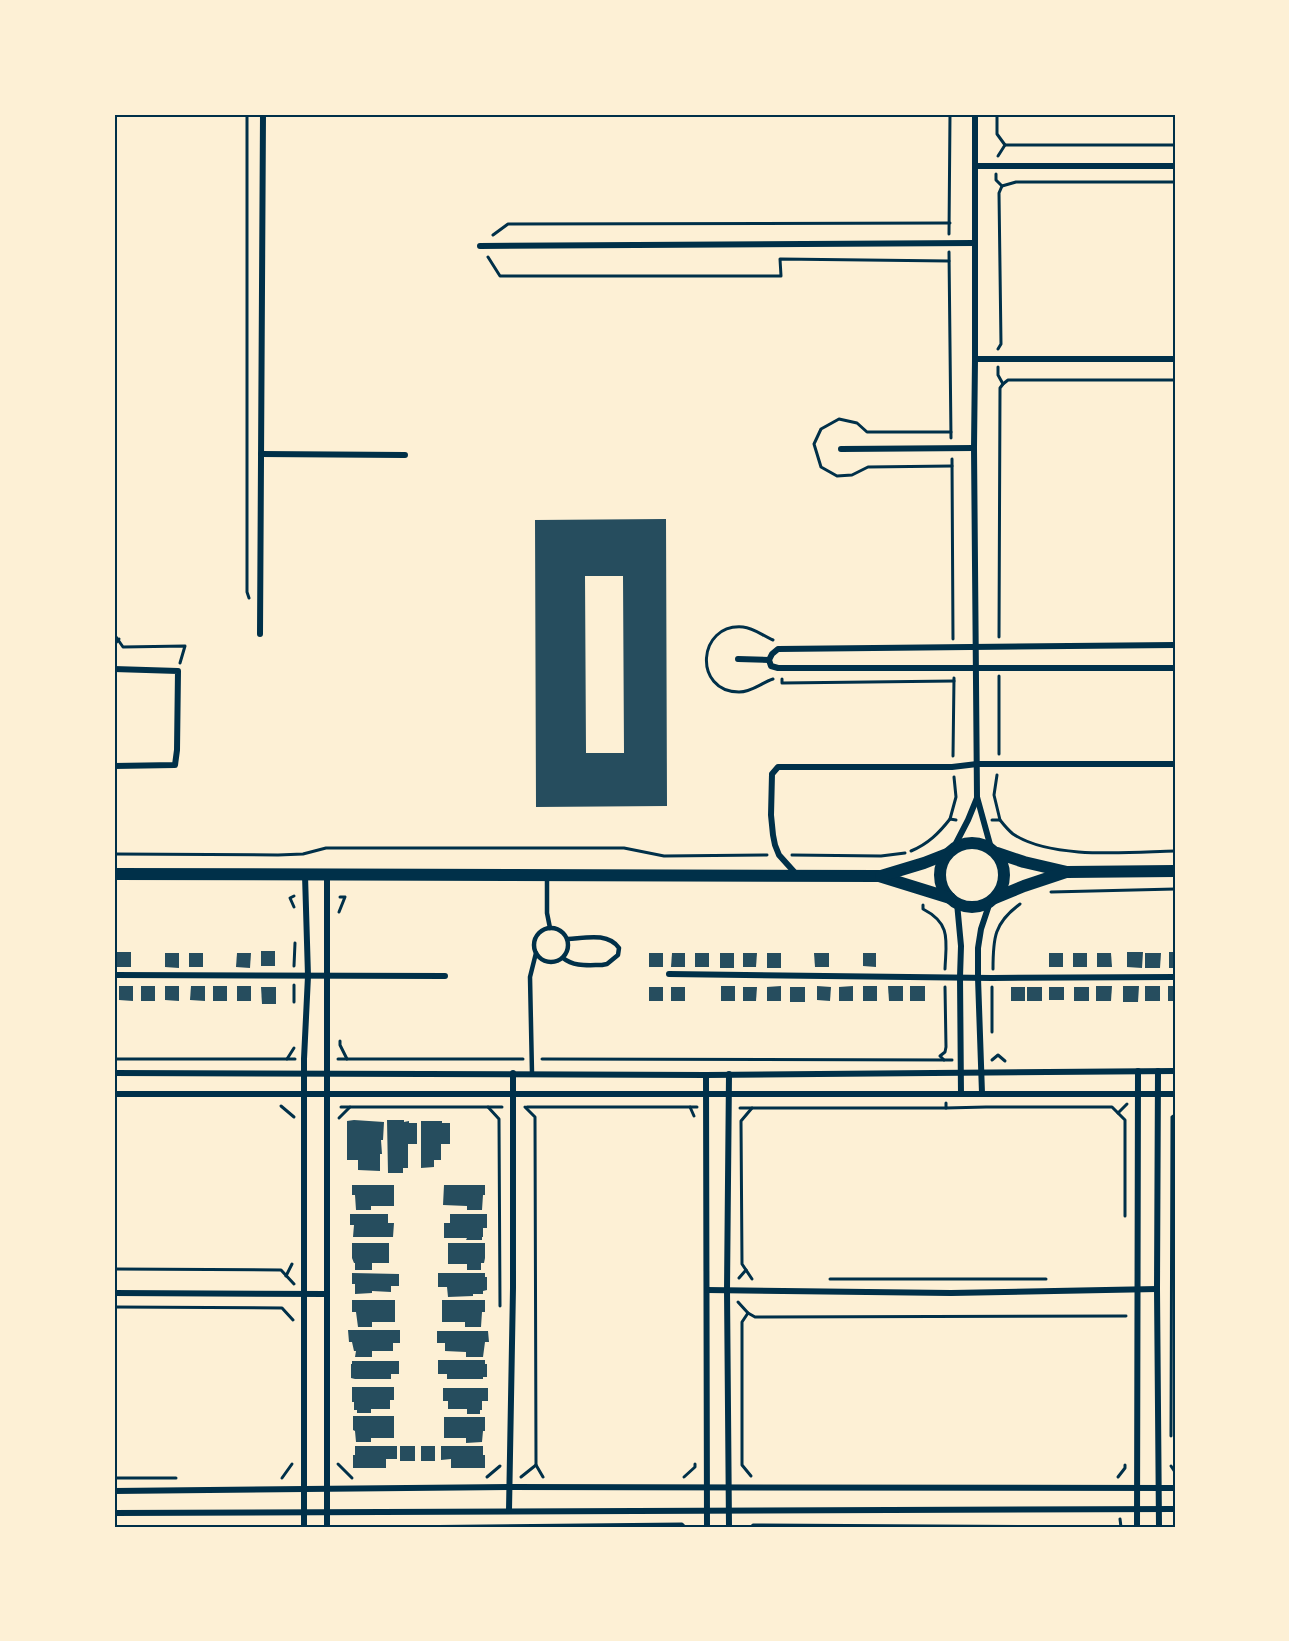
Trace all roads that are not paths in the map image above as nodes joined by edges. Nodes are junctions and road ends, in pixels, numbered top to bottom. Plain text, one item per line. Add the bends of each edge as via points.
1 (263, 114) edge
2 (975, 114) edge
3 (975, 166) junction
4 (1175, 166) edge
5 (974, 243) junction
6 (480, 246) dead end
7 (975, 359) junction
8 (1175, 359) edge
9 (974, 448) junction
10 (841, 449) dead end
11 (261, 453) junction
12 (405, 455) dead end
13 (260, 634) dead end
14 (1175, 645) edge
15 (975, 646) junction
16 (738, 659) dead end
17 (769, 660) junction
18 (975, 668) junction
19 (1175, 668) edge
20 (114, 669) edge
21 (977, 764) junction
22 (1175, 764) edge
23 (114, 766) edge
24 (977, 797) junction
25 (950, 851) junction
26 (994, 851) junction
27 (1175, 871) edge
28 (1067, 872) junction
29 (114, 874) edge
30 (305, 875) junction
31 (327, 875) junction
32 (547, 875) junction
33 (798, 875) junction
34 (879, 876) junction
35 (992, 900) junction
36 (953, 901) junction
37 (550, 928) junction
38 (568, 939) junction
39 (536, 953) junction
40 (563, 958) junction
41 (669, 974) dead end
42 (114, 975) edge
43 (308, 976) junction
44 (327, 976) junction
45 (445, 976) dead end
46 (960, 977) junction
47 (1175, 977) edge
48 (978, 978) junction
49 (1138, 1071) junction
50 (1158, 1071) junction
51 (1175, 1071) edge
52 (114, 1073) edge
53 (305, 1073) junction
54 (327, 1073) junction
55 (513, 1073) junction
56 (532, 1073) junction
57 (960, 1073) junction
58 (981, 1073) junction
59 (729, 1074) junction
60 (706, 1075) junction
61 (982, 1093) junction
62 (114, 1094) edge
63 (304, 1094) junction
64 (327, 1094) junction
65 (512, 1094) junction
66 (706, 1094) junction
67 (728, 1094) junction
68 (961, 1094) junction
69 (1138, 1094) junction
70 (1157, 1094) junction
71 (1175, 1094) edge
72 (1137, 1289) junction
73 (707, 1290) junction
74 (727, 1290) junction
75 (1157, 1290) junction
76 (114, 1293) edge
77 (304, 1294) junction
78 (326, 1294) junction
79 (509, 1487) junction
80 (706, 1487) junction
81 (729, 1487) junction
82 (1159, 1488) junction
83 (1175, 1488) edge
84 (1137, 1489) junction
85 (304, 1490) junction
86 (327, 1490) junction
87 (114, 1491) edge
88 (706, 1509) junction
89 (728, 1509) junction
90 (1137, 1509) junction
91 (1159, 1509) junction
92 (1175, 1509) edge
93 (509, 1510) junction
94 (327, 1511) junction
95 (114, 1512) edge
96 (304, 1512) junction
97 (304, 1527) edge
98 (327, 1527) edge
99 (707, 1527) edge
100 (729, 1527) edge
101 (1137, 1527) edge
102 (1159, 1527) edge

1 - 11 street
2 - 3 street
3 - 4 street
3 - 5 street
5 - 6 street
5 - 7 street
7 - 8 street
7 - 9 street
9 - 10 street
9 - 15 street
11 - 12 street
11 - 13 street
14 - 15 street
15 - 17 street via 778,649
15 - 18 street
16 - 17 street
17 - 18 street via 771,666 778,668
18 - 19 street
18 - 21 street
20 - 23 street via 178,671 175,765
21 - 22 street
21 - 24 street
21 - 33 street via 778,767 772,774 772,835 779,855
24 - 25 street
24 - 26 street
25 - 26 main road via 968,842 984,844
25 - 34 main road
25 - 36 main road via 940,869 940,878
26 - 28 main road
26 - 35 main road via 1004,865 1005,879
27 - 28 main road
28 - 35 main road
29 - 30 main road
30 - 31 main road
30 - 43 street
31 - 32 main road
31 - 44 street
32 - 33 main road
32 - 37 lane
33 - 34 main road
34 - 36 main road
35 - 36 main road via 977,907
35 - 48 street via 981,929
36 - 46 street via 960,929
37 - 38 lane via 561,931
37 - 39 lane via 537,937
38 - 40 lane
38 - 40 lane via 609,939 619,948 618,955 602,965 574,964
39 - 40 lane via 548,961
39 - 56 lane via 530,977
41 - 46 street
42 - 43 street
43 - 44 street
43 - 53 street
44 - 45 street
44 - 54 street
46 - 48 street
46 - 57 street
47 - 48 street
48 - 58 street
49 - 50 street
49 - 58 street
49 - 69 street
50 - 51 street
50 - 70 street
52 - 53 street
53 - 54 street
53 - 63 street
54 - 55 street
54 - 64 street
55 - 56 street
55 - 65 street
56 - 60 street
57 - 58 street
57 - 59 street
57 - 68 street
58 - 61 street
59 - 60 street
59 - 67 street
60 - 66 street
61 - 68 street
61 - 69 street
62 - 63 street
63 - 64 street
63 - 77 street
64 - 65 street
64 - 78 street
65 - 66 street
65 - 79 street
66 - 67 street
66 - 73 street
67 - 68 street
67 - 74 street
69 - 70 street
69 - 72 street
70 - 71 street
70 - 75 street
72 - 74 street via 951,1293
72 - 75 street
72 - 84 street
73 - 74 street
73 - 80 street
74 - 81 street
75 - 82 street
76 - 77 street
77 - 78 street
77 - 85 street
78 - 86 street
79 - 80 street
79 - 86 street
79 - 93 street
80 - 81 street
80 - 88 street
81 - 84 street
81 - 89 street
82 - 83 street
82 - 84 street
82 - 91 street
84 - 90 street
85 - 86 street
85 - 87 street
85 - 96 street
86 - 94 street
88 - 89 street
88 - 93 street
88 - 99 street
89 - 90 street
89 - 100 street
90 - 91 street
90 - 101 street
91 - 92 street
91 - 102 street
93 - 94 street
94 - 96 street
94 - 98 street
95 - 96 street
96 - 97 street

